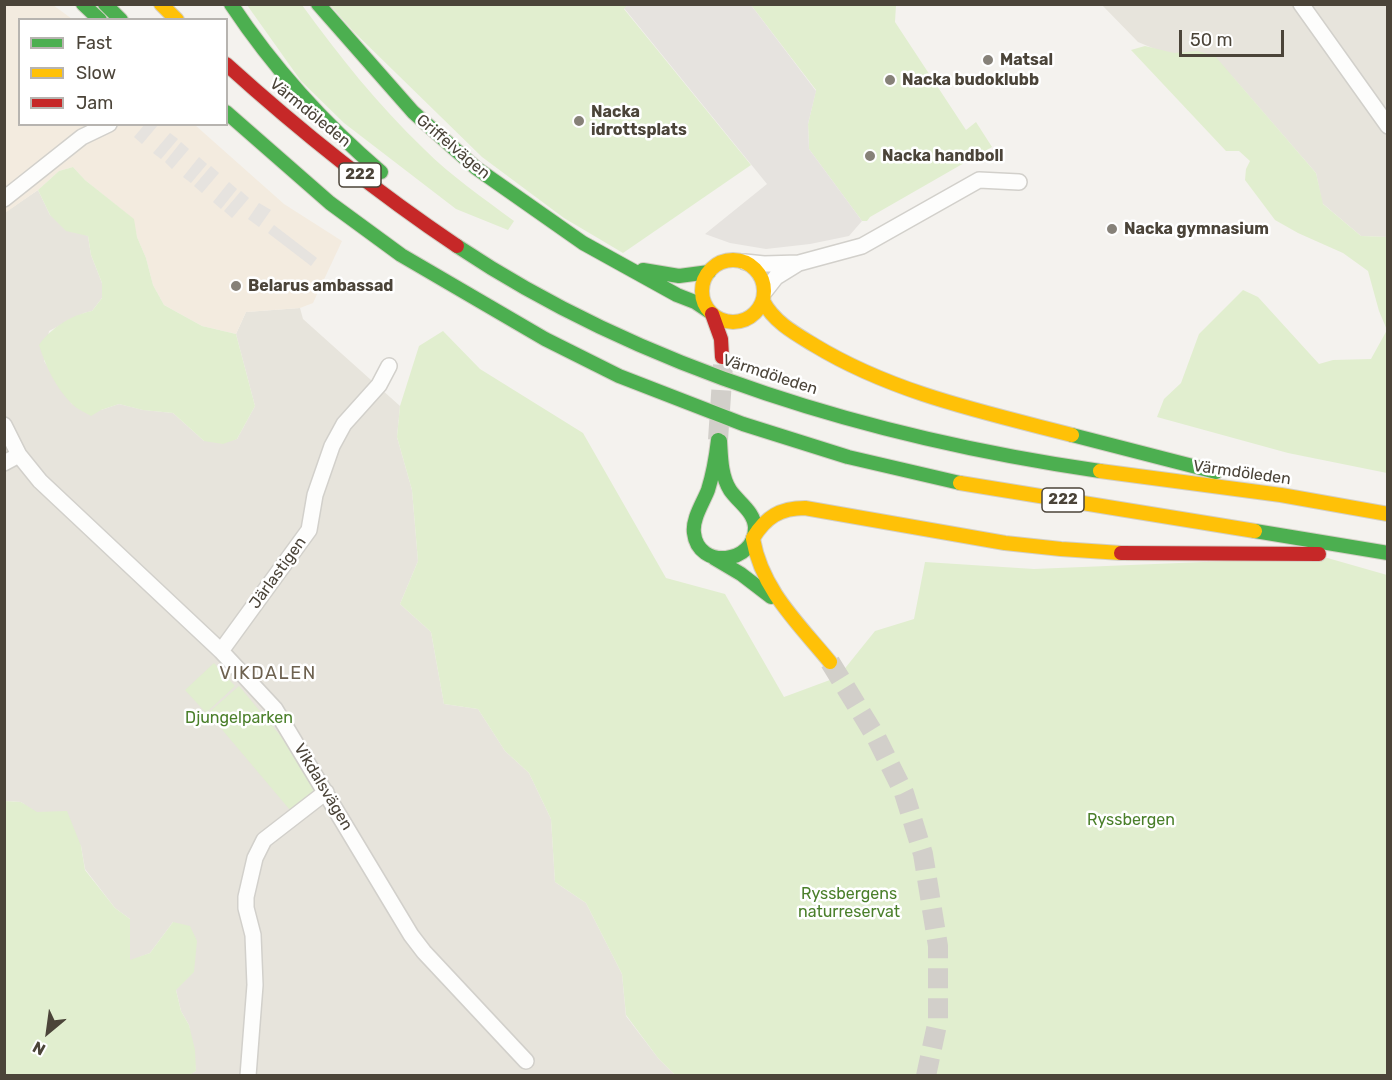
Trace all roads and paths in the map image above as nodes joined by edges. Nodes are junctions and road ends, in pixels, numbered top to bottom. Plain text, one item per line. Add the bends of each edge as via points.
1 (83, 4) edge
2 (105, 4) edge
3 (160, 4) edge
4 (231, 4) edge
5 (318, 4) edge
6 (1301, 4) edge
7 (98, 18) edge
8 (119, 18) edge
9 (175, 18) edge
10 (228, 66) edge
11 (228, 114) edge
12 (105, 126) edge
13 (227, 126) edge
14 (1388, 126) edge
15 (389, 179) dead end
16 (1019, 182) dead end
17 (4, 199) edge
18 (415, 200) dead end
19 (330, 203) junction
20 (614, 260) junction
21 (745, 262) junction
22 (799, 262) junction
23 (709, 272) junction
24 (503, 274) junction
25 (764, 296) junction
26 (711, 313) junction
27 (744, 321) junction
28 (388, 366) dead end
29 (4, 424) edge
30 (19, 455) junction
31 (4, 463) edge
32 (1359, 509) junction
33 (1388, 514) edge
34 (753, 539) junction
35 (1388, 554) edge
36 (711, 556) junction
37 (792, 616) junction
38 (220, 651) junction
39 (830, 662) tunnel mouth
40 (326, 792) junction
41 (526, 1061) dead end
42 (248, 1076) edge

1 - 7 main road
2 - 8 main road
3 - 9 main road
4 - 15 main road via 304,99
5 - 20 main road, Griffelvägen via 399,98 447,143 559,228
6 - 14 street
10 - 24 main road, Värmdöleden / 222 via 297,127 438,233
11 - 19 main road, 222
12 - 17 street via 81,137
13 - 19 main road
16 - 22 street via 979,180 861,246
18 - 24 main road
19 - 35 main road, 222 via 401,255 545,339 619,376 743,424 848,457 944,480
20 - 23 main road, Griffelvägen via 652,273 679,276
20 - 26 main road, Griffelvägen
21 - 22 street
21 - 23 main road via 729,260
21 - 25 main road via 759,273
22 - 25 street via 777,277
23 - 26 main road via 702,289
24 - 32 main road, Värmdöleden / 222 via 604,327 703,371 869,423 1030,460
25 - 27 main road via 756,312
25 - 32 main road via 774,318 810,344 900,389
26 - 27 main road via 726,321
26 - 27 main road via 725,358
28 - 38 street, Järlastigen via 379,385 344,424 332,446 315,495 309,530
29 - 30 street, Vikdalsvägen
30 - 31 street
30 - 38 street, Vikdalsvägen via 40,481
32 - 33 main road, Värmdöleden / 222
34 - 35 main road via 766,519 779,511 796,508 1067,550
34 - 36 main road via 736,557
34 - 36 main road via 752,517 726,482 719,440 694,531 699,546
34 - 37 main road via 764,576
36 - 37 main road via 755,583
37 - 39 main road
38 - 40 street, Vikdalsvägen via 275,709
40 - 41 street, Vikdalsvägen via 411,935
40 - 42 street via 264,840 255,858 246,897 253,935 255,984

